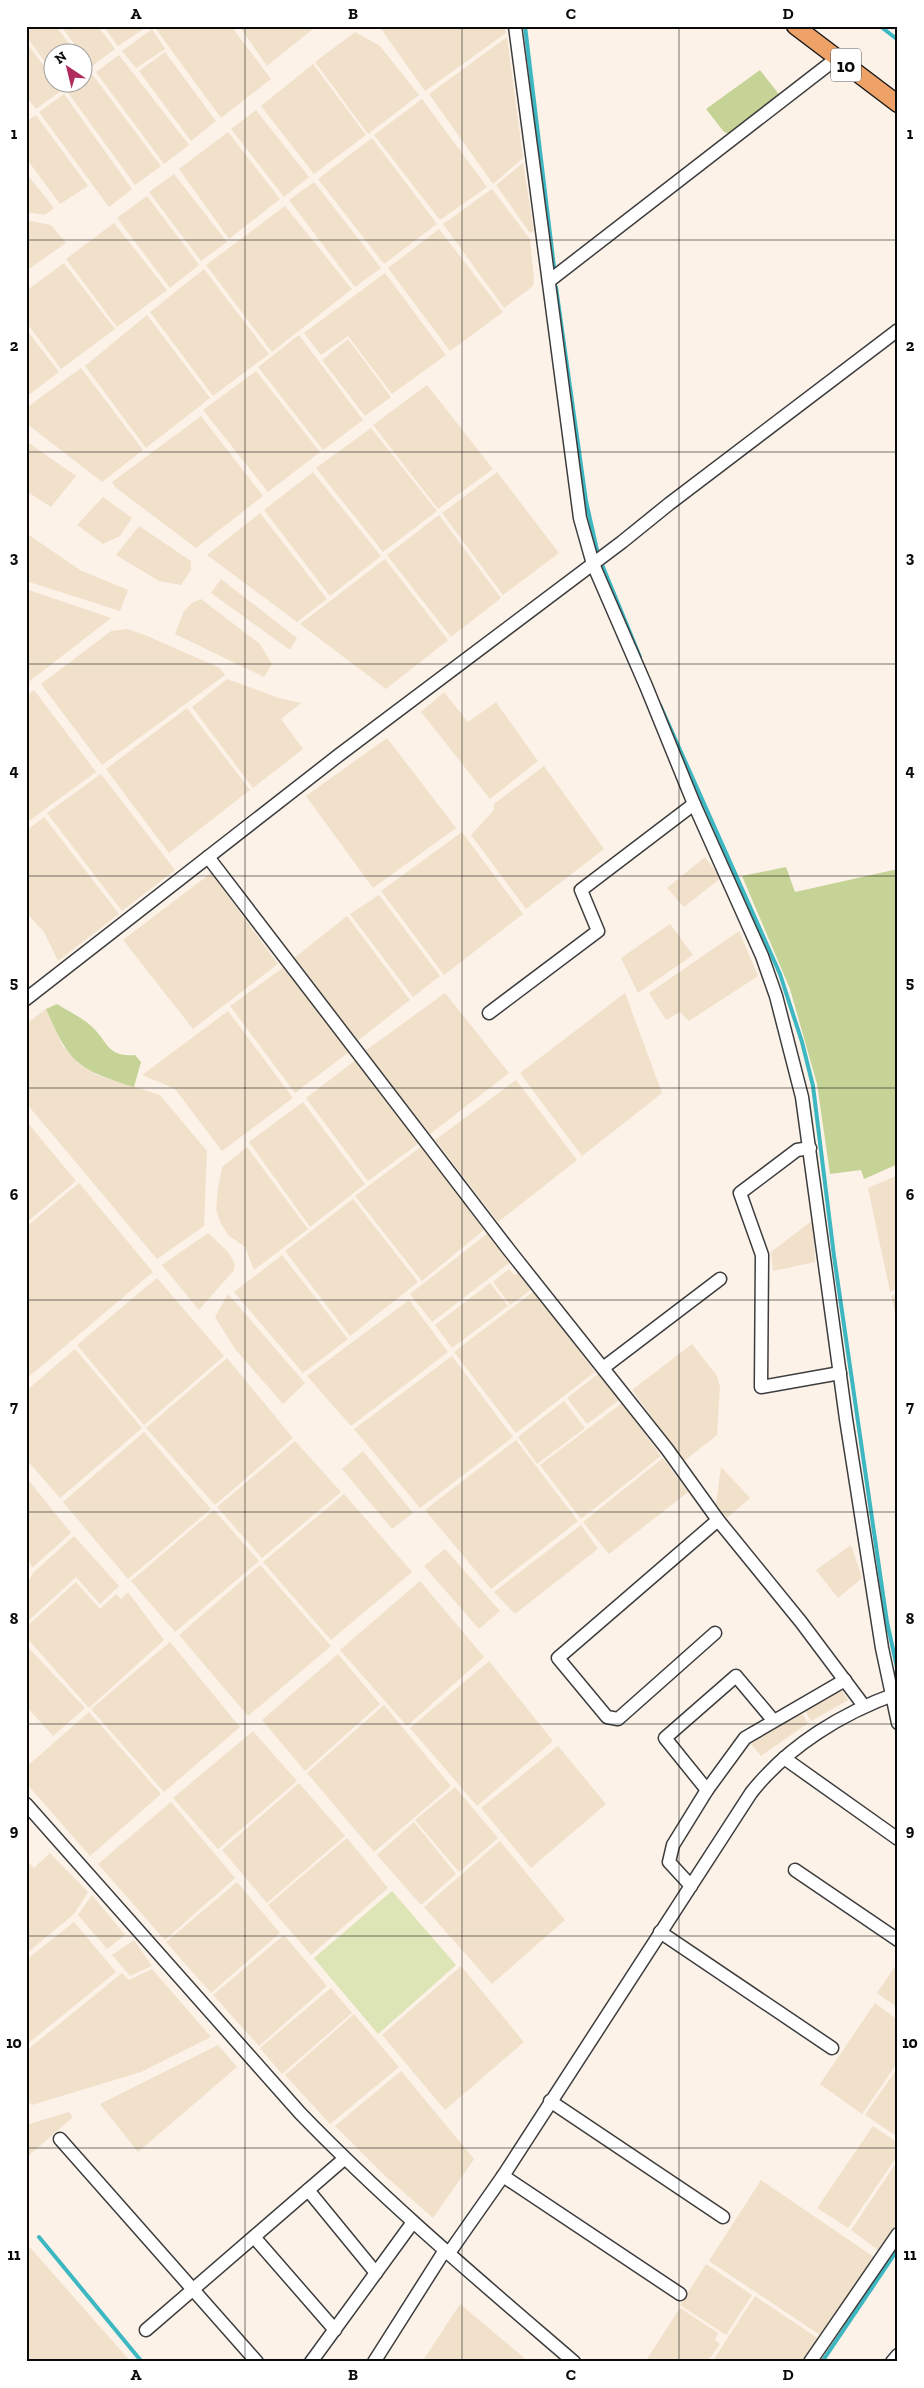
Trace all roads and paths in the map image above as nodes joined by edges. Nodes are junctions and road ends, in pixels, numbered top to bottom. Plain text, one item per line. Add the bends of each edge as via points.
1 (514, 26) edge
2 (795, 26) edge
3 (837, 58) junction
4 (898, 104) edge
5 (549, 281) junction
6 (898, 330) edge
7 (593, 564) junction
8 (694, 804) junction
9 (208, 857) junction
10 (26, 999) edge
11 (489, 1013) dead end
12 (810, 1148) junction
13 (720, 1279) dead end
14 (603, 1368) junction
15 (840, 1373) junction
16 (718, 1520) junction
17 (715, 1633) dead end
18 (845, 1680) junction
19 (894, 1694) edge
20 (864, 1706) junction
21 (773, 1720) junction
22 (898, 1723) edge
23 (784, 1758) junction
24 (707, 1790) junction
25 (26, 1804) edge
26 (898, 1839) edge
27 (795, 1870) dead end
28 (691, 1886) junction
29 (660, 1932) junction
30 (898, 1940) edge
31 (832, 2048) dead end
32 (550, 2102) junction
33 (60, 2139) dead end
34 (344, 2158) junction
35 (503, 2176) junction
36 (308, 2190) junction
37 (723, 2217) dead end
38 (413, 2222) junction
39 (898, 2234) edge
40 (254, 2237) junction
41 (447, 2252) junction
42 (376, 2272) junction
43 (194, 2289) junction
44 (680, 2294) dead end
45 (146, 2330) dead end
46 (335, 2330) junction
47 (898, 2355) edge
48 (257, 2362) edge
49 (311, 2362) edge
50 (374, 2362) edge
51 (574, 2362) edge
52 (810, 2362) edge
53 (892, 2362) edge

1 - 5 street
2 - 3 main road, 10
3 - 4 main road, 10
3 - 5 street
5 - 7 street via 580,518
6 - 7 street
7 - 8 street
7 - 9 street
8 - 11 street via 581,890 598,931
8 - 12 street via 762,956 776,996 802,1097
9 - 10 street
9 - 14 street via 241,904
12 - 15 street
12 - 15 street via 797,1150 740,1193 762,1255 761,1387
13 - 14 street
14 - 16 street
15 - 19 street
16 - 17 street via 558,1658 607,1717 618,1719
16 - 18 street
18 - 20 street
18 - 21 street
19 - 20 street
19 - 22 street
20 - 23 street via 824,1728
21 - 24 street via 745,1738
21 - 24 street via 736,1676 665,1738
23 - 26 street
23 - 28 street via 766,1773 751,1793
24 - 28 street via 673,1845 669,1862
25 - 34 street via 300,2113
27 - 30 street
28 - 29 street
29 - 31 street
29 - 32 street
32 - 35 street
32 - 37 street
33 - 43 street
34 - 36 street
34 - 38 street
35 - 41 street
35 - 44 street
36 - 40 street
36 - 42 street
38 - 41 street
38 - 42 street
39 - 52 street
40 - 43 street
40 - 46 street
41 - 50 street
41 - 51 street
42 - 46 street
43 - 45 street
43 - 48 street
46 - 49 street
47 - 53 street

